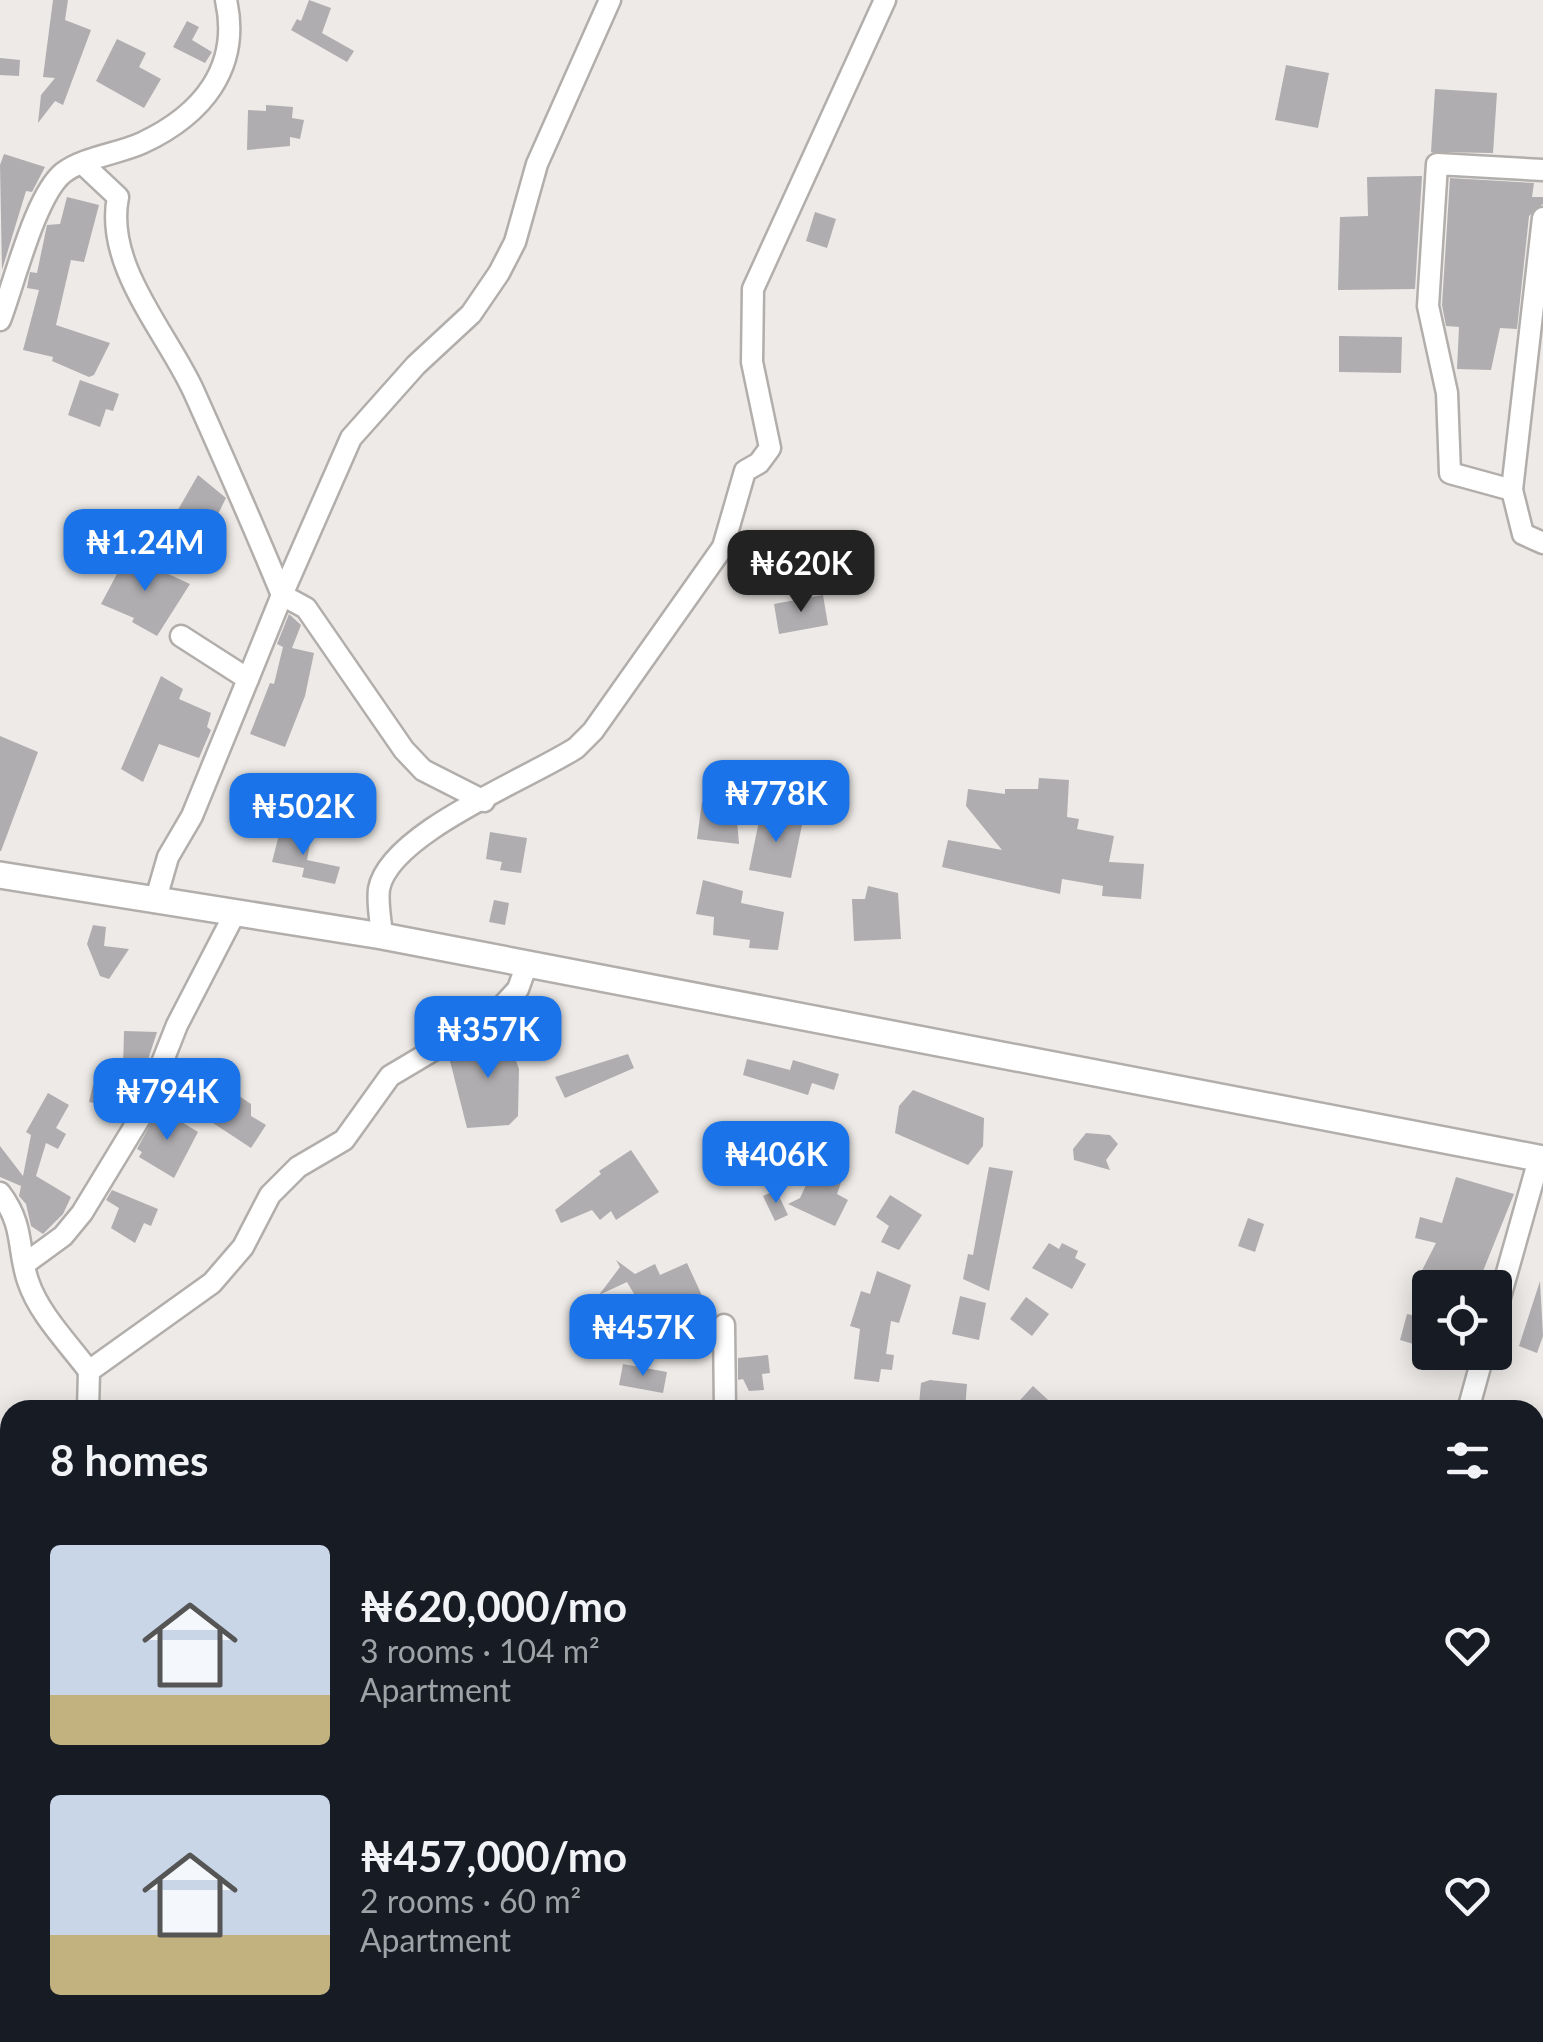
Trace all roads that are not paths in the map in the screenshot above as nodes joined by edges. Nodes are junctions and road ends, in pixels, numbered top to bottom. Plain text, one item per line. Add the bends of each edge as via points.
1 (226, 0) edge
2 (610, 0) edge
3 (886, 0) edge
4 (84, 165) junction
5 (1543, 170) edge
6 (1543, 218) edge
7 (2, 309) edge
8 (1512, 490) junction
9 (1543, 542) edge
10 (282, 595) junction
11 (181, 636) dead end
12 (248, 679) junction
13 (484, 801) junction
14 (0, 875) edge
15 (155, 902) junction
16 (234, 915) junction
17 (382, 936) junction
18 (527, 964) junction
19 (1541, 1159) edge
20 (0, 1193) edge
21 (26, 1263) junction
22 (1508, 1270) edge
23 (724, 1325) dead end
24 (90, 1370) junction
25 (1479, 1370) edge
26 (88, 1400) edge
27 (726, 1400) edge
28 (1471, 1400) edge

1 - 4 street via 233,30 226,59 198,106 142,143
2 - 10 street via 537,164 499,273 471,314 351,438
3 - 13 street via 754,289 752,362 770,448 744,471 723,547 594,731
4 - 7 street via 64,173 48,192
4 - 10 street via 118,197 115,213 134,286 192,386
5 - 8 street via 1437,164 1428,306 1447,392 1450,474
6 - 8 street
8 - 9 street via 1523,534
10 - 12 street
10 - 13 street via 306,608 423,770
11 - 12 street
12 - 15 street via 192,816 168,857
13 - 17 street via 429,829 394,859 379,890
14 - 15 main road
15 - 16 main road
16 - 17 main road
16 - 21 street via 177,1025 141,1116 82,1213
17 - 18 main road
18 - 19 main road
18 - 24 street via 518,990 496,1013 390,1076 344,1140 298,1167 270,1194 243,1247 212,1284
19 - 22 street
20 - 21 street
21 - 24 street via 36,1299
23 - 27 street
24 - 26 street
25 - 28 street

